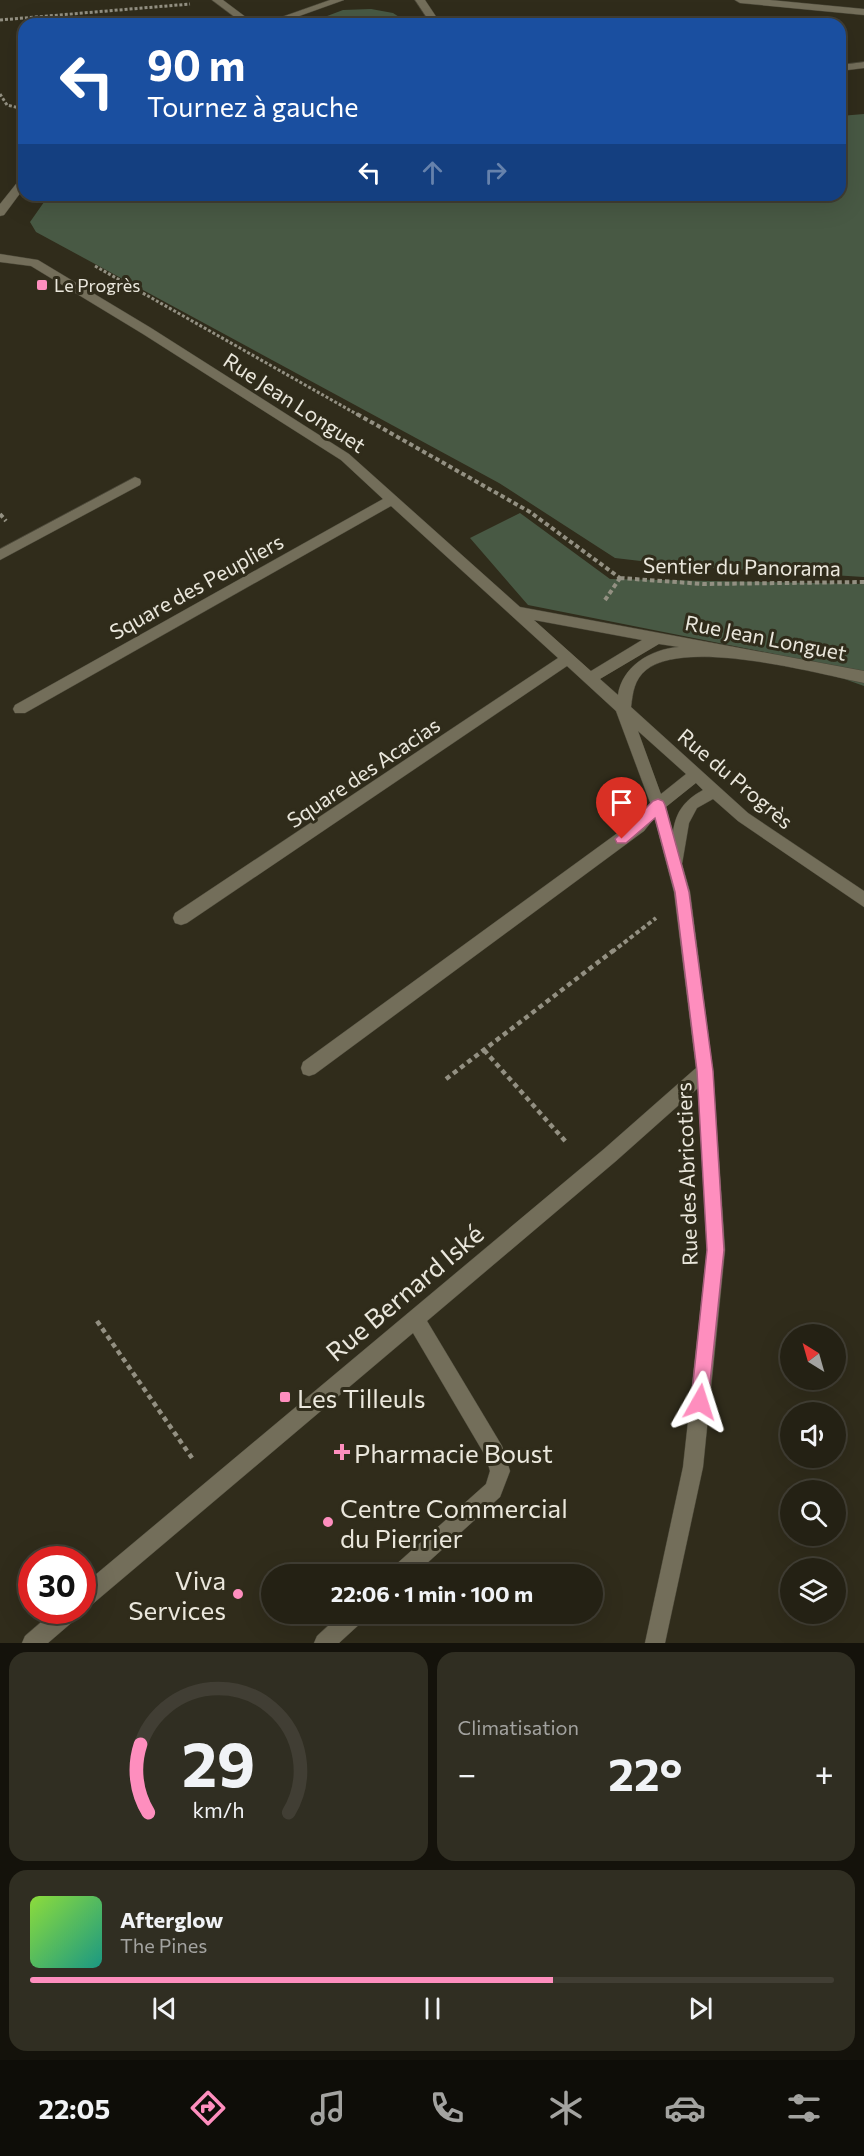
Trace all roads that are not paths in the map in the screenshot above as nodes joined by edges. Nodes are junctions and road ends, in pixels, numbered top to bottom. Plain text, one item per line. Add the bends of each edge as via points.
1 (218, 0) edge
2 (339, 0) edge
3 (420, 0) edge
4 (740, 0) edge
5 (864, 12) edge
6 (242, 18) edge
7 (285, 18) edge
8 (432, 18) edge
9 (863, 67) edge
10 (846, 68) edge
11 (18, 188) edge
12 (0, 213) edge
13 (0, 258) edge
14 (135, 482) dead end
15 (393, 499) junction
16 (0, 555) edge
17 (514, 611) junction
18 (659, 638) junction
19 (734, 651) junction
20 (567, 659) junction
21 (864, 677) edge
22 (588, 679) junction
23 (20, 709) dead end
24 (623, 710) junction
25 (695, 775) junction
26 (713, 791) junction
27 (658, 805) junction
28 (675, 866) junction
29 (864, 900) edge
30 (181, 918) dead end
31 (309, 1068) dead end
32 (705, 1071) junction
33 (415, 1318) junction
34 (411, 1564) edge
35 (96, 1588) edge
36 (55, 1624) edge
37 (345, 1624) edge
38 (32, 1643) edge
39 (324, 1643) edge
40 (655, 1643) edge

1 - 6 street
2 - 7 street
3 - 8 street
4 - 5 street
9 - 10 street
11 - 12 street
13 - 15 street, Rue Jean Longuet via 34,263 59,278 345,457
14 - 16 street
15 - 17 street, Rue Jean Longuet
15 - 23 street, Square des Peupliers
17 - 18 street, Rue Jean Longuet
17 - 20 street, Rue Jean Longuet
18 - 19 street, Rue Jean Longuet
18 - 22 street
19 - 21 street, Rue Jean Longuet
19 - 24 street via 674,653 642,665 627,683
20 - 22 street, Rue Jean Longuet
20 - 30 street, Square des Acacias
22 - 24 street, Rue du Progrès
24 - 25 street, Rue du Progrès
24 - 27 street, Rue des Abricotiers
25 - 26 street, Rue du Progrès
25 - 27 street
26 - 28 street via 692,804 682,823
26 - 29 street, Rue du Progrès via 743,817
27 - 28 street, Rue des Abricotiers
27 - 31 street via 639,826
28 - 32 street, Rue des Abricotiers via 682,892
32 - 33 street, Rue Bernard Iské
32 - 40 street, Rue des Abricotiers via 716,1250 693,1467
33 - 34 street via 495,1454 500,1471 493,1490
33 - 35 street, Rue Bernard Iské
36 - 38 street
37 - 39 street

